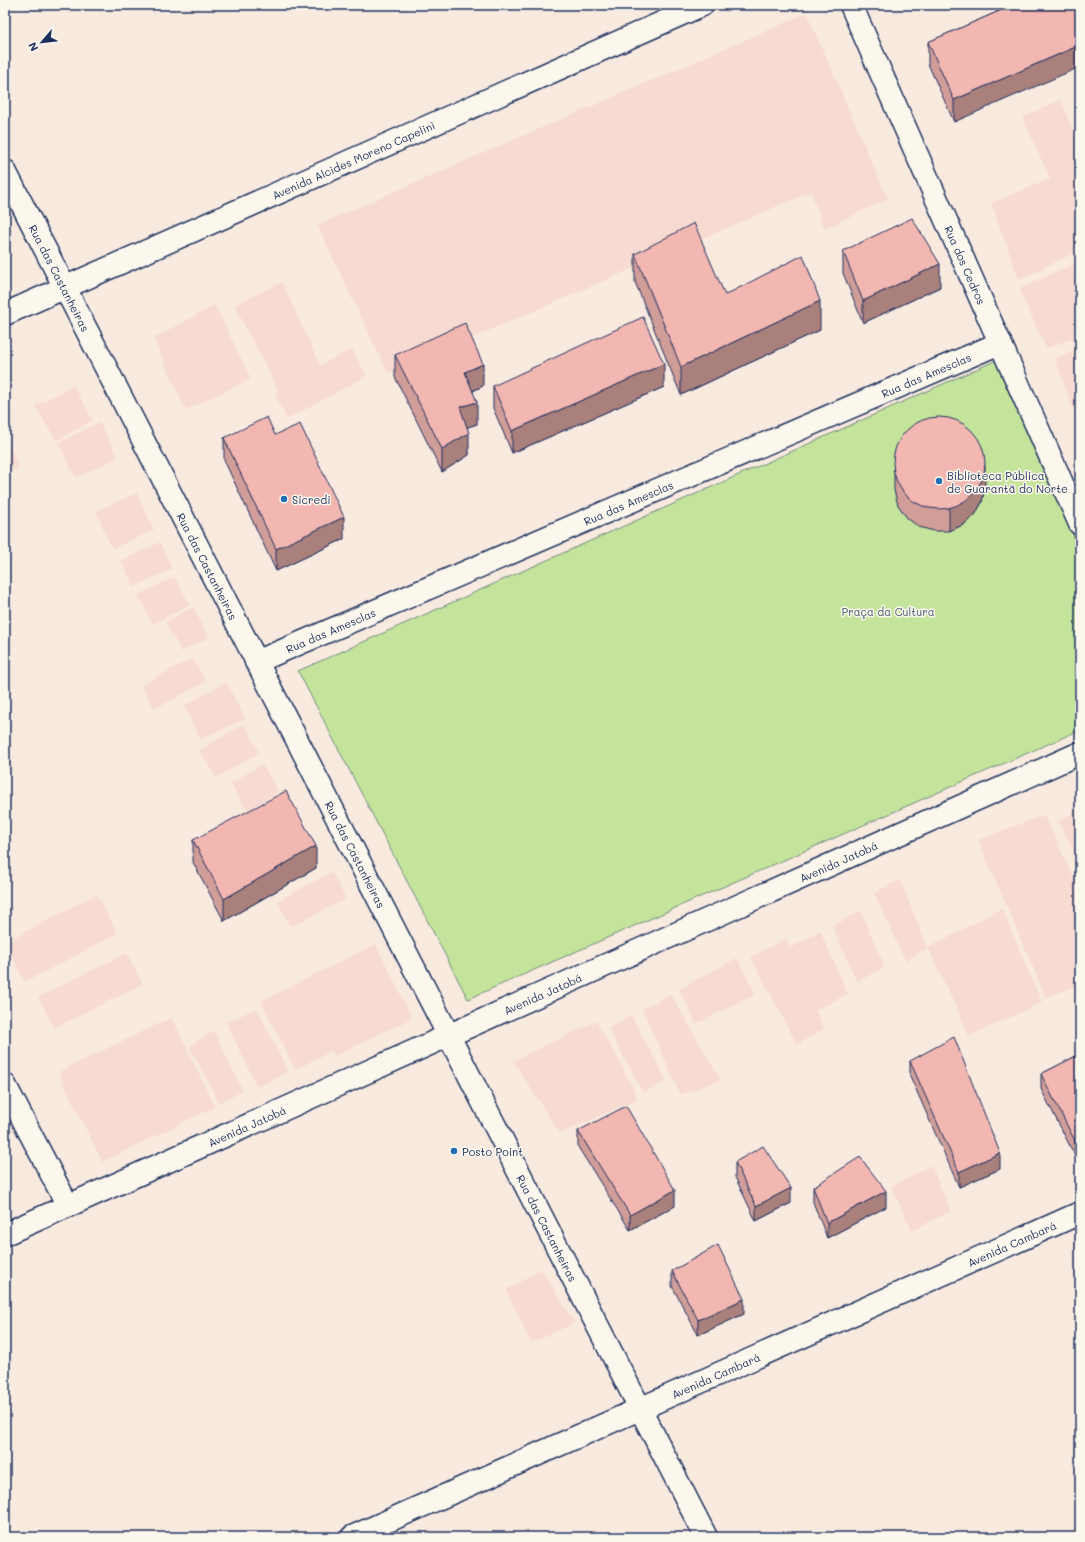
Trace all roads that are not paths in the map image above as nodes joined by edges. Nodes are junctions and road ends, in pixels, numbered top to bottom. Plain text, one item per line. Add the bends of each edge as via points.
1 (702, 5) edge
2 (851, 5) edge
3 (5, 171) edge
4 (65, 288) junction
5 (5, 314) edge
6 (1000, 343) junction
7 (1080, 524) edge
8 (256, 662) junction
9 (1080, 753) edge
10 (448, 1036) junction
11 (5, 1085) edge
12 (68, 1206) junction
13 (1080, 1213) edge
14 (5, 1234) edge
15 (640, 1409) junction
16 (352, 1537) edge
17 (706, 1537) edge

1 - 4 street, Avenida Alcides Moreno Capelini
2 - 6 street, Rua dos Cedros
3 - 4 street, Rua das Castanheiras
4 - 5 street, Avenida Alcides Moreno Capelini
4 - 8 street, Rua das Castanheiras
6 - 7 street, Rua dos Cedros
6 - 8 street, Rua das Amesclas
8 - 10 street, Rua das Castanheiras
9 - 10 street, Avenida Jatobá
10 - 12 street, Avenida Jatobá
10 - 15 street, Rua das Castanheiras
11 - 12 street
12 - 14 street, Avenida Jatobá
13 - 15 street, Avenida Cambará
15 - 16 street, Avenida Cambará
15 - 17 street, Rua das Castanheiras

